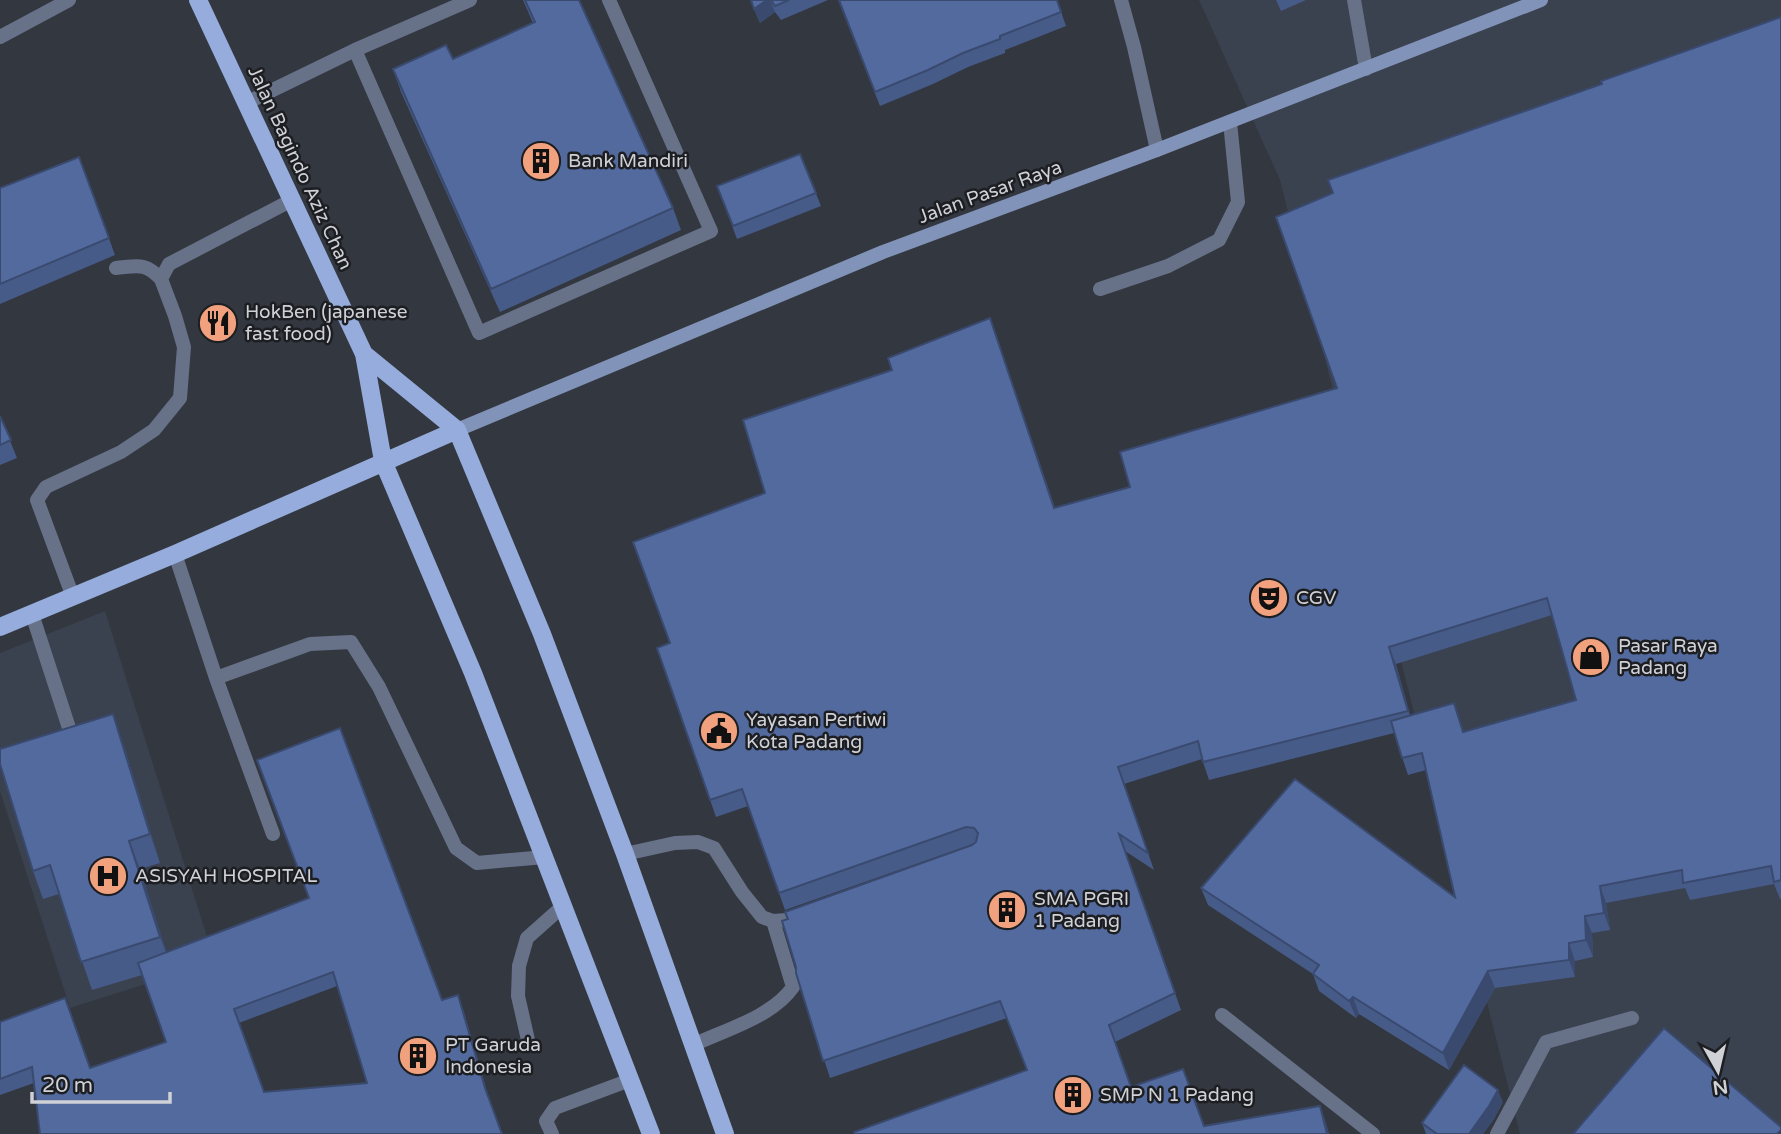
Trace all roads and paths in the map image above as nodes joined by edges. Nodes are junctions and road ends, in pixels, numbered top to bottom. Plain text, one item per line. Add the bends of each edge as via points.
1 (69, 0) edge
2 (198, 0) edge
3 (470, 0) edge
4 (609, 0) edge
5 (1121, 0) edge
6 (1354, 0) edge
7 (1541, 0) edge
8 (0, 37) edge
9 (355, 50) junction
10 (1366, 69) junction
11 (246, 103) junction
12 (1230, 122) junction
13 (1157, 150) junction
14 (292, 200) junction
15 (116, 268) dead end
16 (161, 279) junction
17 (1100, 289) dead end
18 (364, 354) junction
19 (457, 430) junction
20 (383, 461) junction
21 (175, 554) junction
22 (73, 597) junction
23 (32, 614) junction
24 (0, 627) edge
25 (216, 678) junction
26 (71, 731) edge
27 (273, 834) edge
28 (625, 854) junction
29 (545, 857) junction
30 (563, 906) junction
31 (808, 912) edge
32 (773, 921) junction
33 (1222, 1015) dead end
34 (1632, 1018) dead end
35 (528, 1040) dead end
36 (693, 1045) junction
37 (630, 1080) junction
38 (552, 1134) edge
39 (651, 1134) edge
40 (725, 1134) edge
41 (1373, 1134) edge
42 (1497, 1134) edge

1 - 8 lane
2 - 11 main road, Jalan Bagindo Aziz Chan
3 - 9 lane
4 - 9 lane via 711,231 480,333
5 - 13 lane
6 - 10 lane
7 - 10 main road, Jalan Pasar Raya
9 - 11 lane
10 - 12 main road, Jalan Pasar Raya
11 - 14 main road, Jalan Bagindo Aziz Chan
12 - 13 main road, Jalan Pasar Raya
12 - 17 lane via 1238,202 1219,240 1168,266
13 - 19 main road, Jalan Pasar Raya via 883,252
14 - 16 lane via 169,264
14 - 18 main road, Jalan Bagindo Aziz Chan
15 - 16 lane via 150,268
16 - 22 lane via 184,347 180,398 154,430 121,452 46,487 37,500
18 - 19 main road
18 - 20 main road
19 - 20 main road
19 - 28 main road via 542,634
20 - 21 main road
20 - 29 main road
21 - 22 main road
21 - 25 lane
22 - 23 main road
23 - 24 main road
23 - 26 lane
25 - 27 lane
25 - 29 lane via 310,644 351,642 379,687 456,848 477,863
28 - 32 lane via 676,843 698,842 714,848 761,917
28 - 36 main road
29 - 30 main road
30 - 35 lane via 527,938 519,966 518,996
30 - 37 main road
31 - 32 lane
32 - 36 lane via 793,987 765,1012
33 - 41 lane
34 - 42 lane via 1546,1042
36 - 40 main road
37 - 38 lane via 555,1108 546,1121
37 - 39 main road

